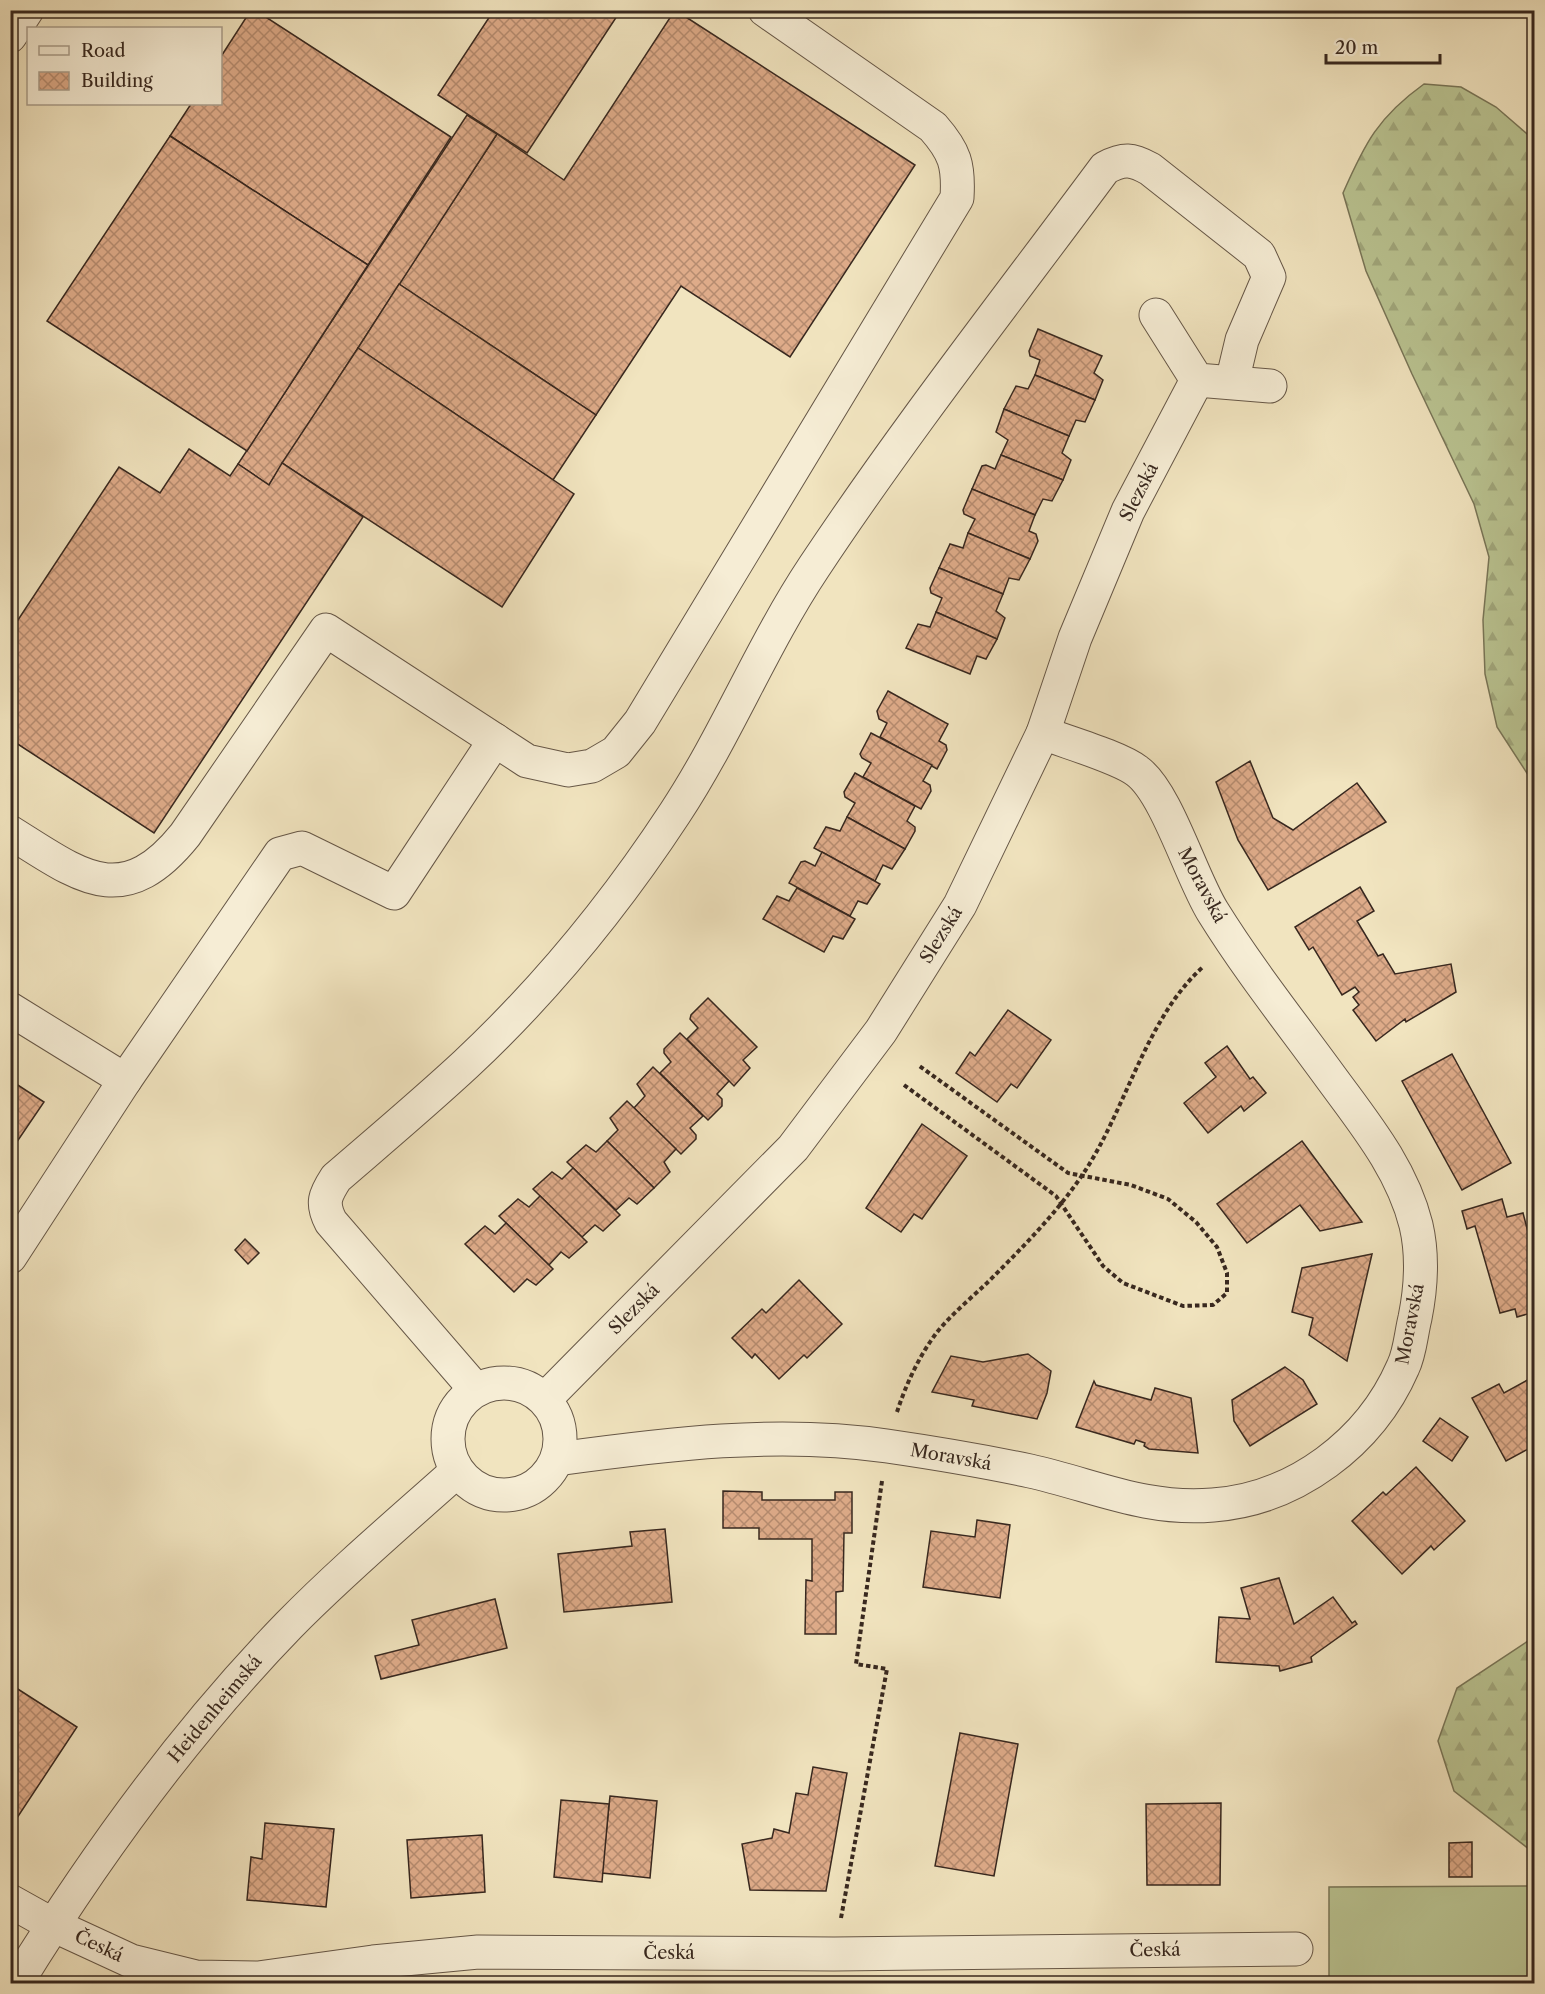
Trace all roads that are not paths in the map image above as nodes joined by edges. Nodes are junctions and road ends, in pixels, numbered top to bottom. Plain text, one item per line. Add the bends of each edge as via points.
1 (27, 10) edge
2 (765, 10) edge
3 (10, 36) edge
4 (1156, 315) dead end
5 (1197, 380) junction
6 (1232, 382) junction
7 (1270, 386) dead end
8 (1043, 733) junction
9 (495, 740) junction
10 (10, 832) edge
11 (10, 1009) edge
12 (125, 1080) junction
13 (10, 1257) edge
14 (476, 1390) junction
15 (545, 1399) junction
16 (557, 1459) junction
17 (456, 1471) junction
18 (10, 1901) edge
19 (53, 1925) junction
20 (1296, 1949) dead end
21 (16, 1983) edge

1 - 3 street
2 - 9 street via 933,126 951,147 959,173 957,198 646,712 616,752 592,766 568,770 527,761
4 - 5 street
5 - 6 street
5 - 8 street, Slezská via 1128,511 1075,638
6 - 7 street
6 - 14 street via 1242,340 1269,277 1266,265 1259,255 1150,169 1134,160 1121,160 1105,168 897,448 815,566 788,607 676,811 616,897 545,982 468,1062 336,1178 327,1191 324,1209 331,1222
8 - 15 street, Slezská via 960,904 867,1049 793,1148
8 - 16 street, Moravská via 1136,769 1149,782 1211,909 1382,1148 1406,1194 1420,1260 1418,1303 1405,1365 1379,1410 1348,1446 1315,1471 1265,1494 1214,1505 1153,1505 1031,1471 886,1446 813,1438 733,1439
9 - 10 street via 326,630 185,834 158,864 125,879 86,877
9 - 12 street via 394,893 302,848 280,854
11 - 12 street
12 - 13 street
14 - 15 street via 494,1383 512,1383 530,1388
14 - 17 street via 461,1401 447,1435
15 - 16 street via 560,1427
16 - 17 street via 535,1487 519,1494 501,1496 484,1492 468,1484
17 - 19 street, Heidenheimská via 322,1592 260,1656 140,1800
18 - 19 street, Česká
19 - 20 street, Česká via 131,1961 196,1977 258,1978 478,1952 834,1954
19 - 21 street, Heidenheimská

